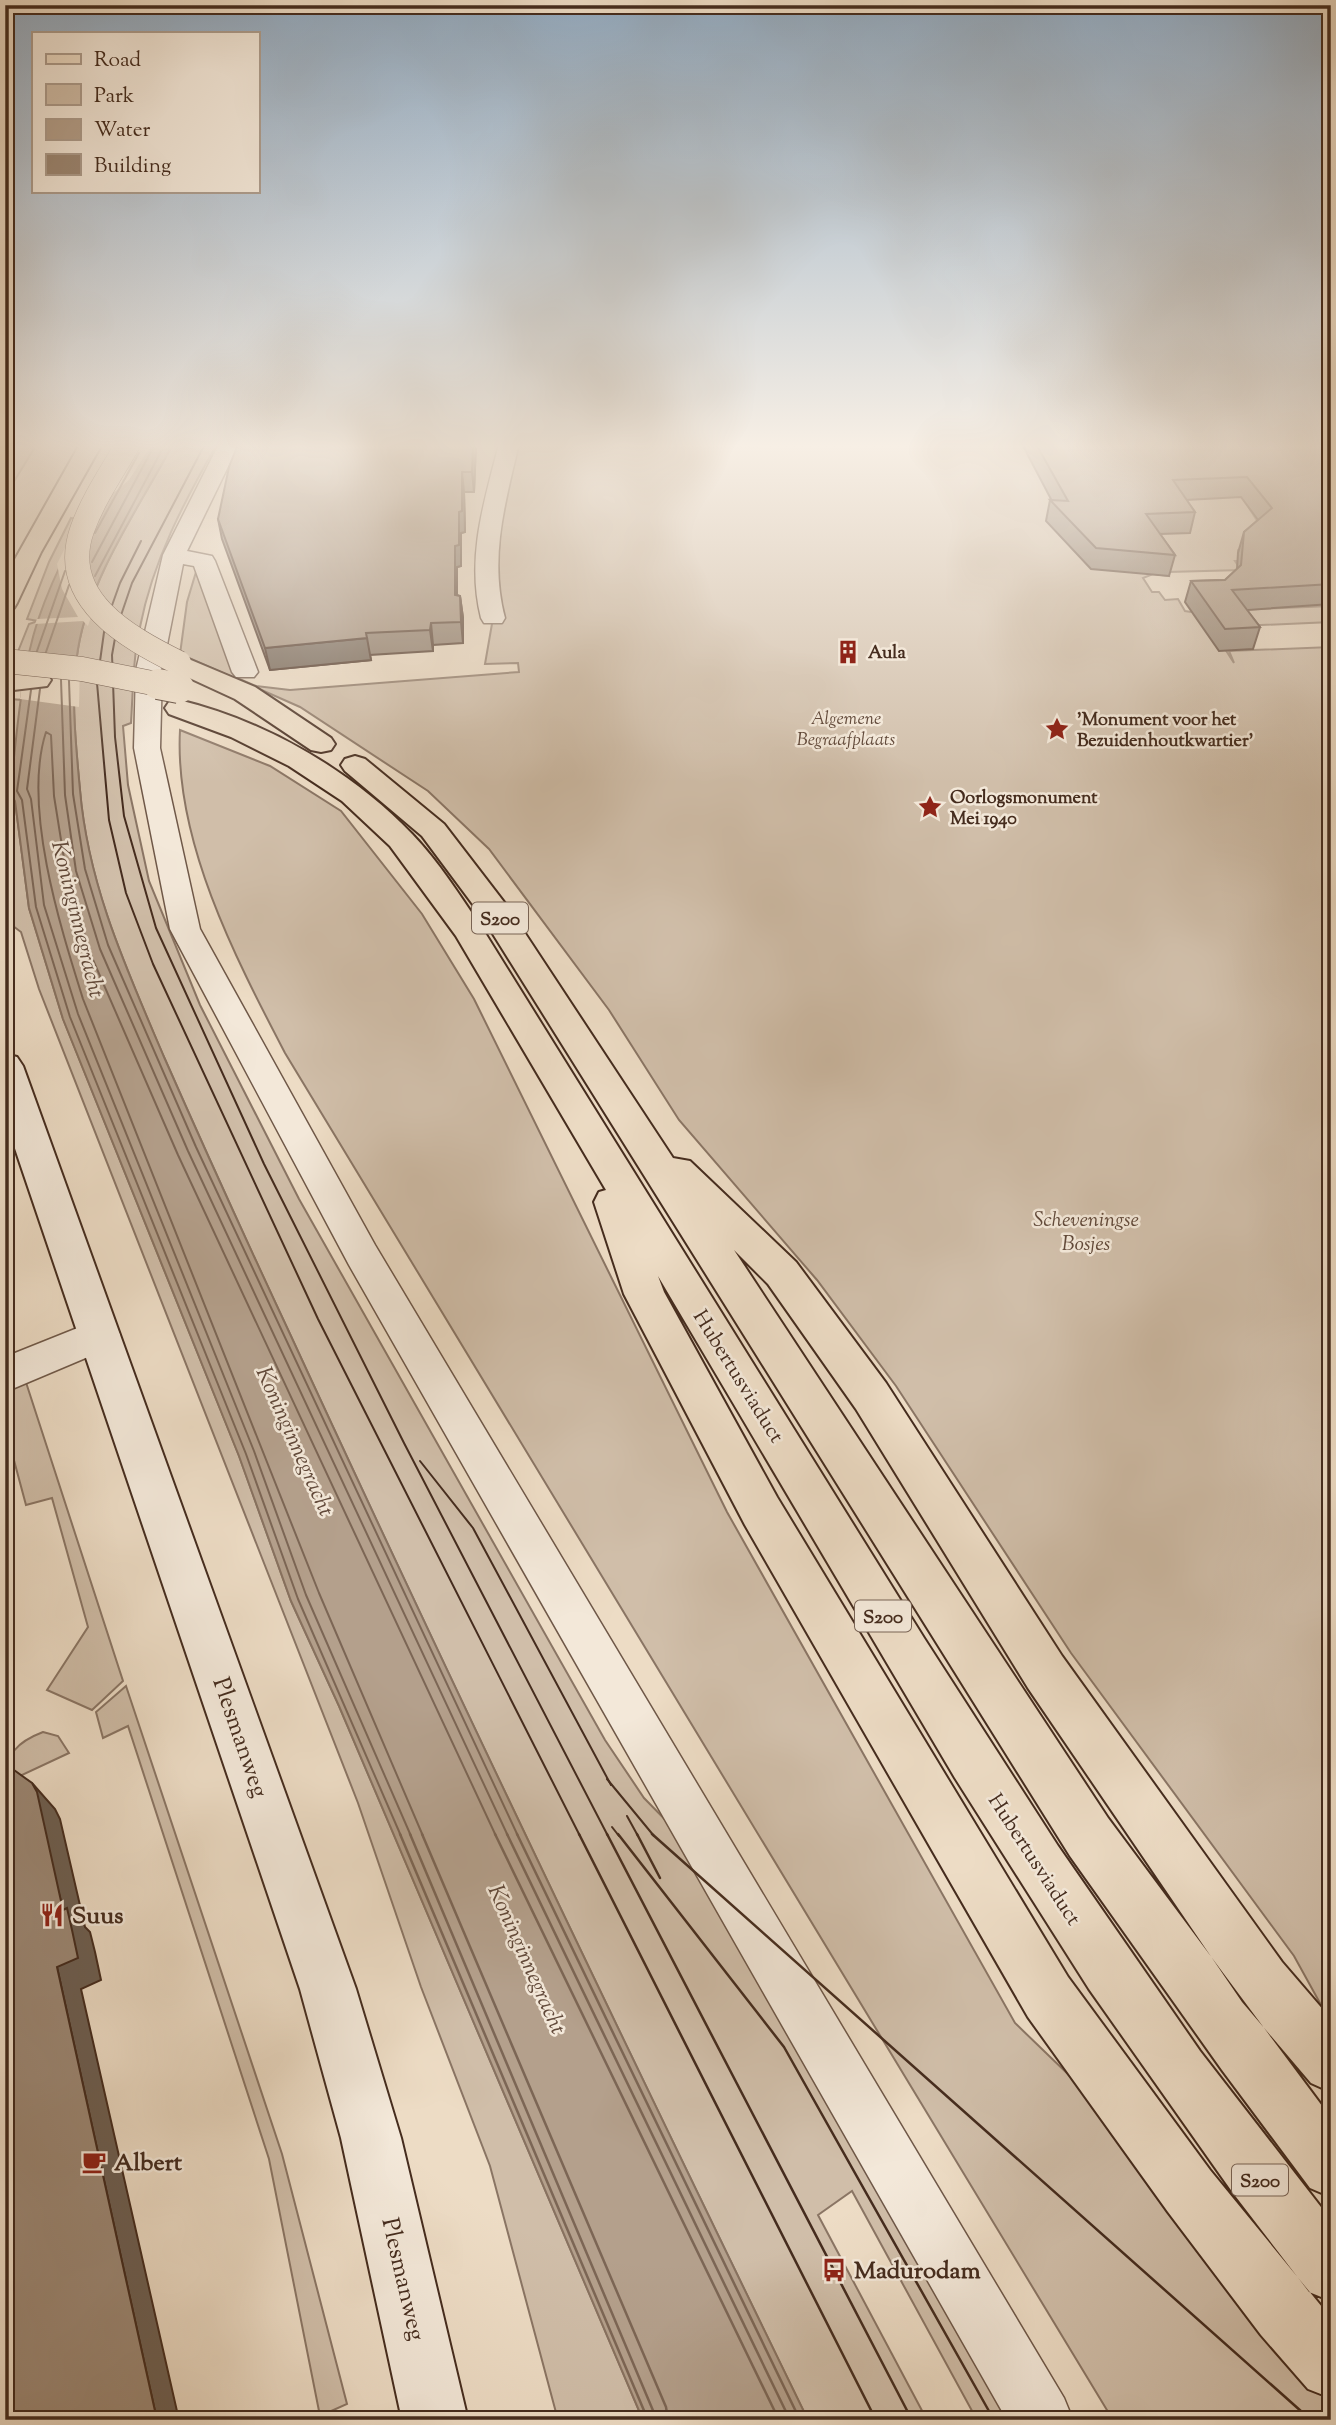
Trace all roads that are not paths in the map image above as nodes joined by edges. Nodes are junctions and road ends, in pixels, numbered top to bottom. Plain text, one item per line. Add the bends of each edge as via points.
1 (27, 557) edge
2 (77, 557) edge
3 (174, 557) edge
4 (185, 557) edge
5 (485, 557) edge
6 (5, 603) edge
7 (493, 618) dead end
8 (5, 661) edge
9 (245, 673) dead end
10 (5, 680) edge
11 (179, 686) junction
12 (5, 1066) edge
13 (636, 1130) junction
14 (589, 1134) junction
15 (100, 1335) junction
16 (5, 1375) edge
17 (1331, 2063) edge
18 (1331, 2167) edge
19 (1331, 2270) edge
20 (1331, 2366) edge
21 (435, 2420) edge
22 (1042, 2420) edge

1 - 6 main road
2 - 11 main road, bridge via 80,581 91,601
3 - 22 street via 153,646 147,748 185,929 362,1255
4 - 9 street via 204,561
5 - 7 street via 484,580
8 - 11 main road, Hubertusviaduct / S200, bridge
10 - 11 main road, Hubertusviaduct / S200 via 38,680 128,694
11 - 13 main road, Hubertusviaduct / S200 via 321,744 376,780 433,830 496,913
11 - 14 main road, Hubertusviaduct / S200 via 245,732 307,763 387,825 471,935
12 - 15 main road, Plesmanweg
13 - 17 main road via 782,1273 870,1396 1045,1672 1262,1982
13 - 18 main road, Hubertusviaduct / S200 via 1089,1837
14 - 19 main road, Hubertusviaduct / S200 via 1028,1850 1190,2090
14 - 20 main road via 644,1294 761,1511 1048,1997 1283,2313
15 - 16 street
15 - 21 main road, Plesmanweg via 328,1989 371,2138

